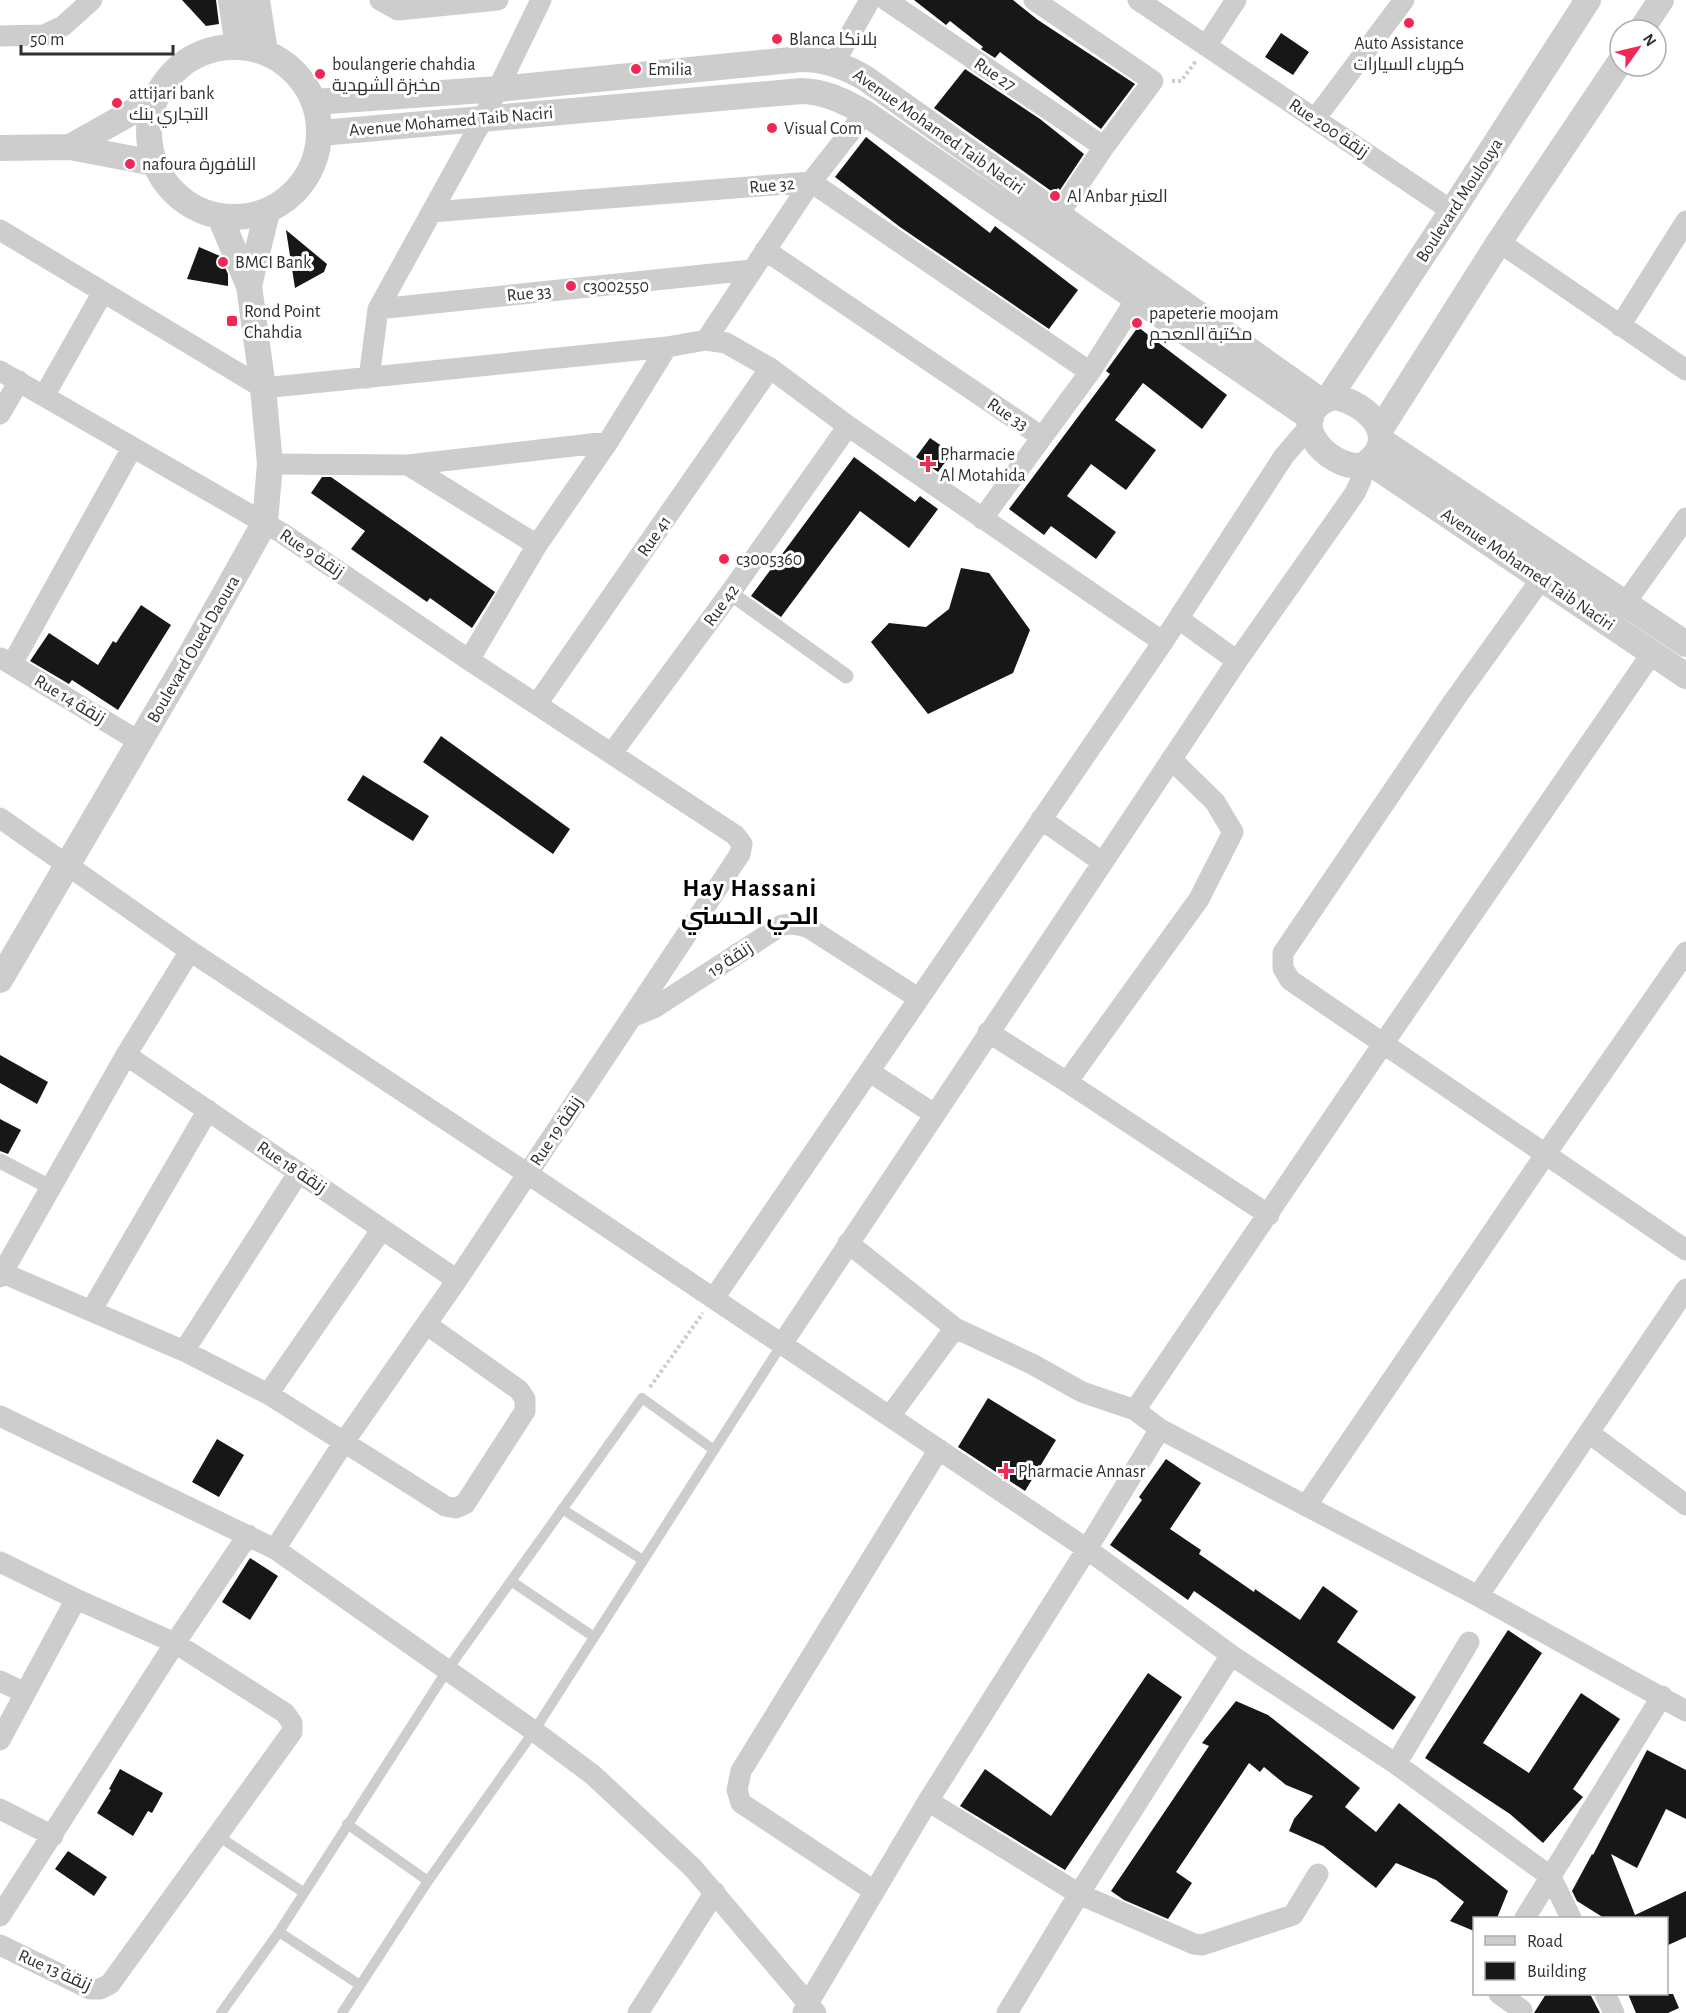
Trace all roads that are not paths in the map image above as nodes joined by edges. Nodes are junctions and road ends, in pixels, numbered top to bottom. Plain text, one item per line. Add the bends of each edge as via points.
1 (92, 0) edge
2 (231, 0) edge
3 (257, 0) edge
4 (380, 0) edge
5 (498, 0) edge
6 (541, 0) edge
7 (870, 0) edge
8 (886, 0) edge
9 (1034, 0) edge
10 (1138, 0) edge
11 (1236, 0) edge
12 (1404, 0) edge
13 (1588, 0) edge
14 (1661, 0) edge
15 (468, 1) edge
16 (1649, 18) edge
17 (0, 36) edge
18 (238, 46) junction
19 (1206, 46) junction
20 (265, 52) junction
21 (834, 63) junction
22 (1609, 78) edge
23 (498, 89) junction
24 (155, 99) junction
25 (314, 102) junction
26 (865, 113) junction
27 (483, 119) junction
28 (1315, 119) junction
29 (320, 133) junction
30 (70, 147) junction
31 (1104, 147) junction
32 (0, 148) edge
33 (154, 163) junction
34 (811, 182) junction
35 (1452, 211) junction
36 (267, 212) junction
37 (432, 212) junction
38 (1058, 214) junction
39 (220, 217) junction
40 (1686, 220) edge
41 (0, 230) edge
42 (1499, 242) junction
43 (765, 250) junction
44 (751, 270) junction
45 (249, 286) junction
46 (1143, 289) junction
47 (103, 292) junction
48 (378, 309) junction
49 (1620, 326) junction
50 (706, 340) junction
51 (667, 347) junction
52 (770, 368) junction
53 (1686, 370) edge
54 (0, 371) edge
55 (1090, 372) junction
56 (369, 378) junction
57 (19, 381) junction
58 (263, 388) junction
59 (44, 396) junction
60 (1317, 411) junction
61 (0, 414) edge
62 (848, 426) junction
63 (1042, 437) junction
64 (608, 442) junction
65 (132, 448) junction
66 (1373, 450) junction
67 (270, 464) junction
68 (408, 465) junction
69 (1686, 518) edge
70 (982, 519) junction
71 (265, 522) junction
72 (537, 545) junction
73 (1542, 578) junction
74 (730, 593) junction
75 (1626, 602) junction
76 (1179, 619) junction
77 (1163, 642) junction
78 (1686, 644) edge
79 (1652, 653) junction
80 (469, 660) junction
81 (6, 661) edge
82 (1237, 661) junction
83 (846, 676) dead end
84 (1686, 676) edge
85 (537, 704) junction
86 (140, 742) junction
87 (612, 753) junction
88 (1171, 759) junction
89 (0, 819) edge
90 (1041, 819) junction
91 (1102, 862) junction
92 (67, 866) junction
93 (190, 951) junction
94 (1686, 952) edge
95 (0, 980) edge
96 (918, 998) junction
97 (633, 1016) junction
98 (988, 1032) junction
99 (1383, 1044) junction
100 (126, 1055) junction
101 (870, 1072) junction
102 (1067, 1082) junction
103 (208, 1110) junction
104 (934, 1114) junction
105 (1545, 1155) junction
106 (0, 1161) edge
107 (299, 1172) junction
108 (528, 1174) junction
109 (52, 1188) junction
110 (1269, 1215) junction
111 (382, 1229) junction
112 (848, 1243) junction
113 (1686, 1250) edge
114 (1, 1275) edge
115 (456, 1280) junction
116 (1686, 1289) edge
117 (714, 1298) junction
118 (91, 1311) junction
119 (426, 1324) junction
120 (955, 1328) junction
121 (782, 1344) junction
122 (184, 1351) junction
123 (268, 1394) junction
124 (1135, 1410) junction
125 (0, 1416) edge
126 (890, 1416) junction
127 (1160, 1430) junction
128 (1589, 1433) junction
129 (344, 1443) junction
130 (939, 1449) junction
131 (714, 1450) junction
132 (1686, 1505) edge
133 (1306, 1506) junction
134 (562, 1509) junction
135 (248, 1535) junction
136 (275, 1549) junction
137 (1087, 1550) junction
138 (643, 1560) junction
139 (0, 1562) edge
140 (511, 1581) junction
141 (1478, 1596) junction
142 (76, 1599) junction
143 (594, 1637) junction
144 (1469, 1642) dead end
145 (175, 1643) junction
146 (1231, 1655) junction
147 (448, 1669) junction
148 (0, 1681) edge
149 (25, 1694) junction
150 (1662, 1696) junction
151 (1686, 1711) edge
152 (534, 1731) junction
153 (0, 1740) edge
154 (1396, 1764) junction
155 (928, 1801) junction
156 (0, 1809) edge
157 (347, 1824) junction
158 (53, 1836) junction
159 (218, 1836) junction
160 (1318, 1874) dead end
161 (1551, 1877) junction
162 (428, 1881) junction
163 (874, 1891) junction
164 (303, 1892) junction
165 (715, 1892) junction
166 (1079, 1894) junction
167 (0, 1916) edge
168 (1526, 1917) edge
169 (1570, 1917) edge
170 (279, 1932) junction
171 (0, 1946) edge
172 (360, 1985) junction
173 (1500, 1995) edge
174 (1605, 1995) edge
175 (809, 2010) edge
176 (1522, 2010) dead end
177 (221, 2013) edge
178 (342, 2013) edge
179 (638, 2013) edge
180 (1007, 2013) edge
181 (1614, 2013) edge

1 - 17 street via 63,26 44,35
2 - 18 street
3 - 20 street
4 - 15 street via 398,10
5 - 15 street
6 - 23 street
7 - 21 street
8 - 31 street, Rue 27
9 - 31 street via 1153,81
10 - 19 street, Rue 200 زنقة
11 - 19 street
12 - 28 street
13 - 35 street, Boulevard Moulouya
14 - 16 street
18 - 20 street
18 - 24 street via 204,52 175,70
19 - 28 street, Rue 200 زنقة
20 - 25 street via 286,64 303,81
21 - 23 street, Avenue Mohamed Taib Naciri via 801,59
21 - 38 street, Avenue Mohamed Taib Naciri via 865,78
22 - 42 street
23 - 25 street, Avenue Mohamed Taib Naciri
23 - 27 street
24 - 30 street
24 - 33 street via 148,131
25 - 29 street
26 - 27 street, Avenue Mohamed Taib Naciri via 838,98 802,91
26 - 34 street
26 - 46 street, Avenue Mohamed Taib Naciri
27 - 29 street, Avenue Mohamed Taib Naciri
27 - 37 street
28 - 35 street, Rue 200 زنقة
29 - 36 street via 316,158 305,180 288,199
30 - 32 street
30 - 33 street
31 - 38 street
33 - 39 street via 180,198
34 - 37 street, Rue 32
34 - 43 street
34 - 55 street, Rue 32
35 - 60 street, Boulevard Moulouya
36 - 39 street
36 - 45 street, Boulevard Oued Daoura
37 - 48 street
38 - 46 street, Avenue Mohamed Taib Naciri
39 - 45 street, Boulevard Oued Daoura
40 - 49 street
41 - 47 street
42 - 49 street
42 - 66 street
43 - 44 street
43 - 63 street, Rue 33
44 - 48 street, Rue 33
44 - 50 street
45 - 58 street, Boulevard Oued Daoura
46 - 55 street
46 - 60 street, Avenue Mohamed Taib Naciri
47 - 58 street
47 - 59 street
48 - 56 street
49 - 53 street
50 - 51 street
50 - 52 street via 726,343
51 - 56 street
51 - 64 street
52 - 62 street
52 - 85 street, Rue 41
54 - 57 street, Rue 9 زنقة
55 - 63 street
56 - 58 street
57 - 59 street, Rue 9 زنقة
57 - 61 street
58 - 67 street, Boulevard Oued Daoura
59 - 65 street, Rue 9 زنقة
60 - 66 street via 1314,441 1327,454 1343,463
60 - 66 street via 1333,397 1362,407 1374,419
60 - 76 street
62 - 70 street
62 - 74 street, Rue 42
63 - 70 street
64 - 68 street
64 - 72 street
65 - 71 street, Rue 9 زنقة
65 - 81 street
66 - 73 street, Avenue Mohamed Taib Naciri
66 - 75 street, Avenue Mohamed Taib Naciri
66 - 82 street via 1355,493
67 - 68 street
67 - 71 street, Boulevard Oued Daoura
68 - 72 street
69 - 75 street
70 - 77 street
71 - 80 street, Rue 9 زنقة
71 - 86 street, Boulevard Oued Daoura
72 - 80 street
73 - 79 street, Avenue Mohamed Taib Naciri
73 - 99 street via 1283,953 1283,968 1290,980
74 - 83 street
74 - 87 street, Rue 42
75 - 78 street, Avenue Mohamed Taib Naciri
76 - 77 street
76 - 82 street
77 - 90 street
79 - 84 street, Avenue Mohamed Taib Naciri
79 - 99 street
80 - 85 street, Rue 9 زنقة
81 - 86 street, Rue 14 زنقة
82 - 88 street
85 - 87 street, Rue 9 زنقة
86 - 92 street, Boulevard Oued Daoura
87 - 97 street, Rue 19 زنقة via 735,835 742,844 740,854
88 - 91 street
88 - 102 street via 1215,802 1233,832 1199,899
89 - 92 street
90 - 91 street
90 - 96 street
91 - 98 street
92 - 93 street
92 - 95 street, Boulevard Oued Daoura
93 - 100 street
93 - 108 street
94 - 105 street
96 - 97 street, 19 زنقة via 809,928 792,923 782,925 654,1008
96 - 101 street
97 - 108 street, Rue 19 زنقة
98 - 102 street
98 - 104 street
99 - 105 street
99 - 110 street
100 - 103 street, Rue 18 زنقة
100 - 109 street
101 - 104 street
101 - 117 street
102 - 110 street
103 - 107 street, Rue 18 زنقة
103 - 118 street
104 - 112 street
105 - 113 street
105 - 133 street
106 - 109 street
107 - 111 street, Rue 18 زنقة
107 - 122 street
108 - 115 street, Rue 19 زنقة
108 - 117 street
109 - 114 street
110 - 124 street
111 - 115 street, Rue 18 زنقة
111 - 123 street
112 - 120 street
112 - 121 street
114 - 118 street
115 - 119 street, Rue 19 زنقة
116 - 128 street
117 - 121 street
118 - 122 street
119 - 129 street, Rue 19 زنقة
119 - 129 street via 519,1390 525,1399 525,1411 465,1504 456,1508 445,1506
120 - 124 street via 1082,1392
120 - 126 street
121 - 126 street
121 - 131 lane
122 - 123 street
123 - 129 street
124 - 127 street
125 - 135 street
126 - 130 street
127 - 133 street
127 - 137 street
128 - 132 street
128 - 141 street
129 - 136 street, Rue 19 زنقة
130 - 137 street
130 - 163 street via 741,1771 737,1790 741,1803
131 - 134 lane via 642,1398
131 - 138 lane
133 - 141 street
134 - 138 lane
134 - 140 lane
135 - 136 street
135 - 145 street
136 - 147 street
137 - 146 street
137 - 155 street
138 - 143 lane
139 - 142 street
140 - 143 lane
140 - 147 lane
141 - 150 street
142 - 145 street
142 - 149 street
143 - 152 lane
144 - 154 street
145 - 158 street
145 - 159 street via 285,1713 292,1723 292,1732
146 - 154 street
146 - 166 street
147 - 152 street
147 - 157 lane
148 - 149 street
149 - 153 street
150 - 151 street
150 - 161 street
152 - 162 lane
152 - 165 street via 593,1775
154 - 161 street
155 - 163 street
155 - 166 street
156 - 158 street
157 - 162 lane
157 - 164 lane
158 - 167 street
159 - 164 lane
159 - 171 street, Rue 13 زنقة via 110,1984 90,1989
160 - 166 street via 1293,1915 1202,1945 1187,1943
161 - 168 street
161 - 169 street
162 - 172 lane
163 - 175 street
164 - 170 lane
165 - 175 street
165 - 179 street
166 - 180 street
170 - 172 lane
170 - 177 lane
172 - 178 lane
173 - 176 street
174 - 181 street

